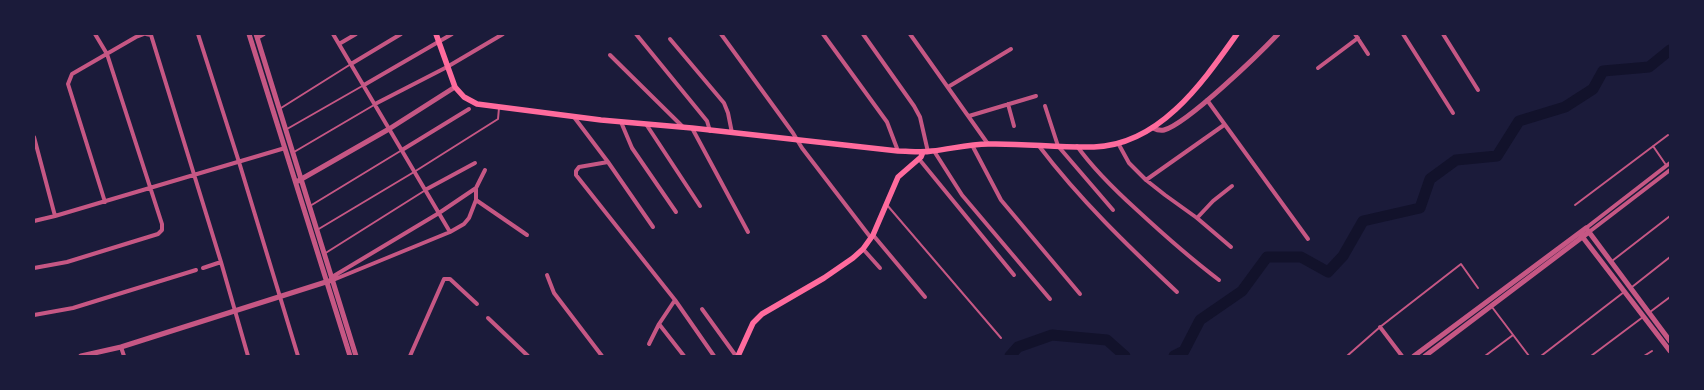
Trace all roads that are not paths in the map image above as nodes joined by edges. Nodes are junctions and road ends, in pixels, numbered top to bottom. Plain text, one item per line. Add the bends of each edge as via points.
1 (95, 34) edge
2 (145, 34) edge
3 (198, 34) edge
4 (249, 34) edge
5 (264, 34) edge
6 (333, 34) edge
7 (356, 34) edge
8 (401, 34) edge
9 (436, 34) edge
10 (452, 34) edge
11 (503, 34) edge
12 (636, 34) edge
13 (721, 34) edge
14 (823, 34) edge
15 (863, 34) edge
16 (910, 34) edge
17 (1237, 34) edge
18 (1278, 34) edge
19 (1404, 34) edge
20 (1443, 34) edge
21 (256, 36) edge
22 (1356, 36) edge
23 (670, 39) dead end
24 (438, 42) junction
25 (339, 44) junction
26 (1011, 49) dead end
27 (107, 54) junction
28 (1368, 54) dead end
29 (610, 55) dead end
30 (351, 64) junction
31 (447, 67) junction
32 (1318, 68) dead end
33 (364, 85) junction
34 (455, 87) junction
35 (948, 87) junction
36 (1478, 90) dead end
37 (1036, 96) dead end
38 (1207, 100) junction
39 (375, 104) junction
40 (1008, 104) junction
41 (1045, 106) dead end
42 (499, 108) junction
43 (279, 109) junction
44 (469, 109) dead end
45 (1453, 113) dead end
46 (574, 116) junction
47 (969, 116) junction
48 (621, 122) junction
49 (646, 124) junction
50 (1224, 125) junction
51 (1014, 126) dead end
52 (688, 128) junction
53 (1153, 128) junction
54 (389, 129) junction
55 (285, 130) junction
56 (710, 131) junction
57 (732, 133) junction
58 (1668, 135) dead end
59 (34, 137) edge
60 (798, 141) junction
61 (1118, 143) junction
62 (988, 144) junction
63 (971, 145) junction
64 (1039, 146) junction
65 (1058, 146) junction
66 (1077, 146) junction
67 (1653, 146) junction
68 (284, 148) junction
69 (402, 150) junction
70 (898, 151) junction
71 (928, 152) junction
72 (292, 153) junction
73 (918, 159) junction
74 (239, 162) junction
75 (608, 162) junction
76 (1670, 162) edge
77 (474, 163) dead end
78 (1666, 166) junction
79 (485, 170) dead end
80 (1670, 170) edge
81 (414, 172) junction
82 (194, 175) junction
83 (1146, 180) junction
84 (298, 181) junction
85 (1232, 186) dead end
86 (150, 187) junction
87 (476, 188) junction
88 (426, 190) junction
89 (476, 200) junction
90 (105, 202) junction
91 (886, 203) junction
92 (1575, 205) dead end
93 (310, 206) junction
94 (700, 206) dead end
95 (1113, 210) dead end
96 (676, 212) dead end
97 (439, 213) junction
98 (55, 216) junction
99 (1670, 216) edge
100 (1197, 218) junction
101 (34, 221) edge
102 (653, 227) dead end
103 (317, 230) junction
104 (1587, 230) junction
105 (450, 232) junction
106 (748, 232) dead end
107 (1581, 235) junction
108 (527, 236) dead end
109 (872, 236) junction
110 (1308, 239) dead end
111 (1231, 247) dead end
112 (863, 249) junction
113 (324, 254) junction
114 (1670, 257) edge
115 (221, 262) junction
116 (1610, 262) junction
117 (34, 268) edge
118 (203, 268) dead end
119 (880, 268) dead end
120 (196, 270) dead end
121 (547, 275) dead end
122 (1014, 275) dead end
123 (332, 278) junction
124 (1219, 280) dead end
125 (326, 282) junction
126 (1478, 288) dead end
127 (1630, 288) junction
128 (1177, 292) dead end
129 (1624, 292) junction
130 (1080, 294) dead end
131 (1670, 296) edge
132 (281, 297) junction
133 (925, 297) dead end
134 (1050, 299) dead end
135 (675, 300) junction
136 (477, 304) dead end
137 (1492, 306) junction
138 (702, 308) dead end
139 (236, 312) junction
140 (1648, 313) junction
141 (34, 314) edge
142 (1643, 317) junction
143 (488, 318) dead end
144 (660, 324) junction
145 (1380, 327) junction
146 (1513, 335) junction
147 (1001, 338) dead end
148 (1669, 339) edge
149 (650, 344) dead end
150 (121, 347) junction
151 (1652, 351) dead end
152 (1670, 351) edge
153 (81, 356) edge
154 (124, 356) edge
155 (248, 356) edge
156 (298, 356) edge
157 (350, 356) edge
158 (356, 356) edge
159 (410, 356) edge
160 (528, 356) edge
161 (602, 356) edge
162 (684, 356) edge
163 (714, 356) edge
164 (737, 356) edge
165 (1347, 356) edge
166 (1402, 356) edge
167 (1414, 356) edge
168 (1425, 356) edge
169 (1485, 356) edge
170 (1529, 356) edge
171 (1541, 356) edge
172 (1591, 356) edge
173 (1644, 356) edge

1 - 27 street
2 - 27 street
2 - 82 street via 151,35
3 - 74 street
4 - 68 street
5 - 21 street
6 - 25 street
7 - 25 street
8 - 30 street
9 - 24 main road
10 - 24 street
11 - 31 street
12 - 56 street via 707,121
13 - 60 street
14 - 70 street via 887,122
15 - 71 street via 914,106 920,117
16 - 35 street
17 - 53 main road via 1182,103
18 - 38 street
19 - 45 street
20 - 36 street
21 - 43 street
22 - 28 street
22 - 32 street
23 - 57 street via 724,103
24 - 31 main road
24 - 33 street
25 - 30 street
26 - 35 street
27 - 86 street
27 - 90 street via 72,74 68,84
29 - 52 street
30 - 33 street
30 - 43 lane
31 - 34 main road
31 - 39 street
33 - 39 street
33 - 55 lane
34 - 42 main road via 477,104
34 - 54 street
35 - 47 street
37 - 40 street
38 - 50 street
38 - 53 street via 1175,125 1165,130
39 - 54 street
39 - 72 lane
40 - 47 street
40 - 51 street
41 - 65 street
42 - 46 main road
42 - 81 lane via 498,119
43 - 55 street
44 - 69 street
46 - 48 main road
46 - 75 street
47 - 62 street
48 - 49 main road
48 - 96 street via 632,148
49 - 52 main road
49 - 94 street
50 - 83 street
50 - 110 street
52 - 56 main road
52 - 106 street
53 - 61 main road
54 - 69 street
54 - 84 street
55 - 72 street
56 - 57 main road
57 - 60 main road
58 - 67 lane
59 - 98 street
60 - 70 main road
60 - 109 street
61 - 66 main road
61 - 83 street via 1129,163
62 - 63 main road
62 - 64 main road
63 - 71 main road
63 - 130 street via 1001,200
64 - 65 main road
64 - 128 street via 1104,223
65 - 66 main road
65 - 95 street
66 - 124 street via 1122,196 1186,255
67 - 78 lane
67 - 92 lane
68 - 74 street
68 - 84 street
69 - 81 street
69 - 93 lane
70 - 71 main road
71 - 73 main road
71 - 134 street
72 - 84 street
73 - 91 main road via 898,177
73 - 122 street
74 - 82 street
74 - 132 street
75 - 102 street
75 - 135 street via 579,167 576,175
76 - 78 street
77 - 88 street
78 - 104 street
79 - 87 street
80 - 104 street
81 - 88 street
81 - 103 lane
82 - 86 street
82 - 115 street
83 - 100 street
84 - 93 street
84 - 125 street
85 - 100 street
86 - 90 street
86 - 117 street via 162,224 158,234 67,262
87 - 89 street
87 - 97 street
88 - 97 street
88 - 113 lane
89 - 105 street via 469,218
89 - 108 street
90 - 98 street
91 - 109 main road
91 - 147 lane
93 - 103 street
97 - 105 street
97 - 123 street
98 - 101 street
99 - 116 lane
100 - 111 street
103 - 113 street
104 - 107 street
104 - 116 street
105 - 123 street
107 - 129 street
107 - 137 street
107 - 167 street
109 - 112 main road
109 - 133 street
112 - 119 street
112 - 164 main road via 824,278 762,314 753,323
113 - 123 street
114 - 127 lane
115 - 118 street
115 - 139 street
116 - 127 street
120 - 141 street via 72,308
121 - 161 street via 554,293
123 - 125 street
123 - 158 street
125 - 132 street
125 - 157 street
126 - 145 lane via 1461,264
127 - 140 street
129 - 142 street
129 - 171 lane
131 - 140 lane
132 - 139 street
132 - 156 street
135 - 144 street
135 - 163 street
136 - 159 street via 446,278
137 - 146 lane
137 - 168 street
138 - 164 street
139 - 150 street
139 - 155 street
140 - 148 street
142 - 152 street
142 - 172 lane
143 - 160 street
144 - 149 street
144 - 162 street
145 - 165 lane
145 - 166 street
146 - 169 lane
146 - 170 lane
150 - 153 street
150 - 154 street
151 - 173 lane

